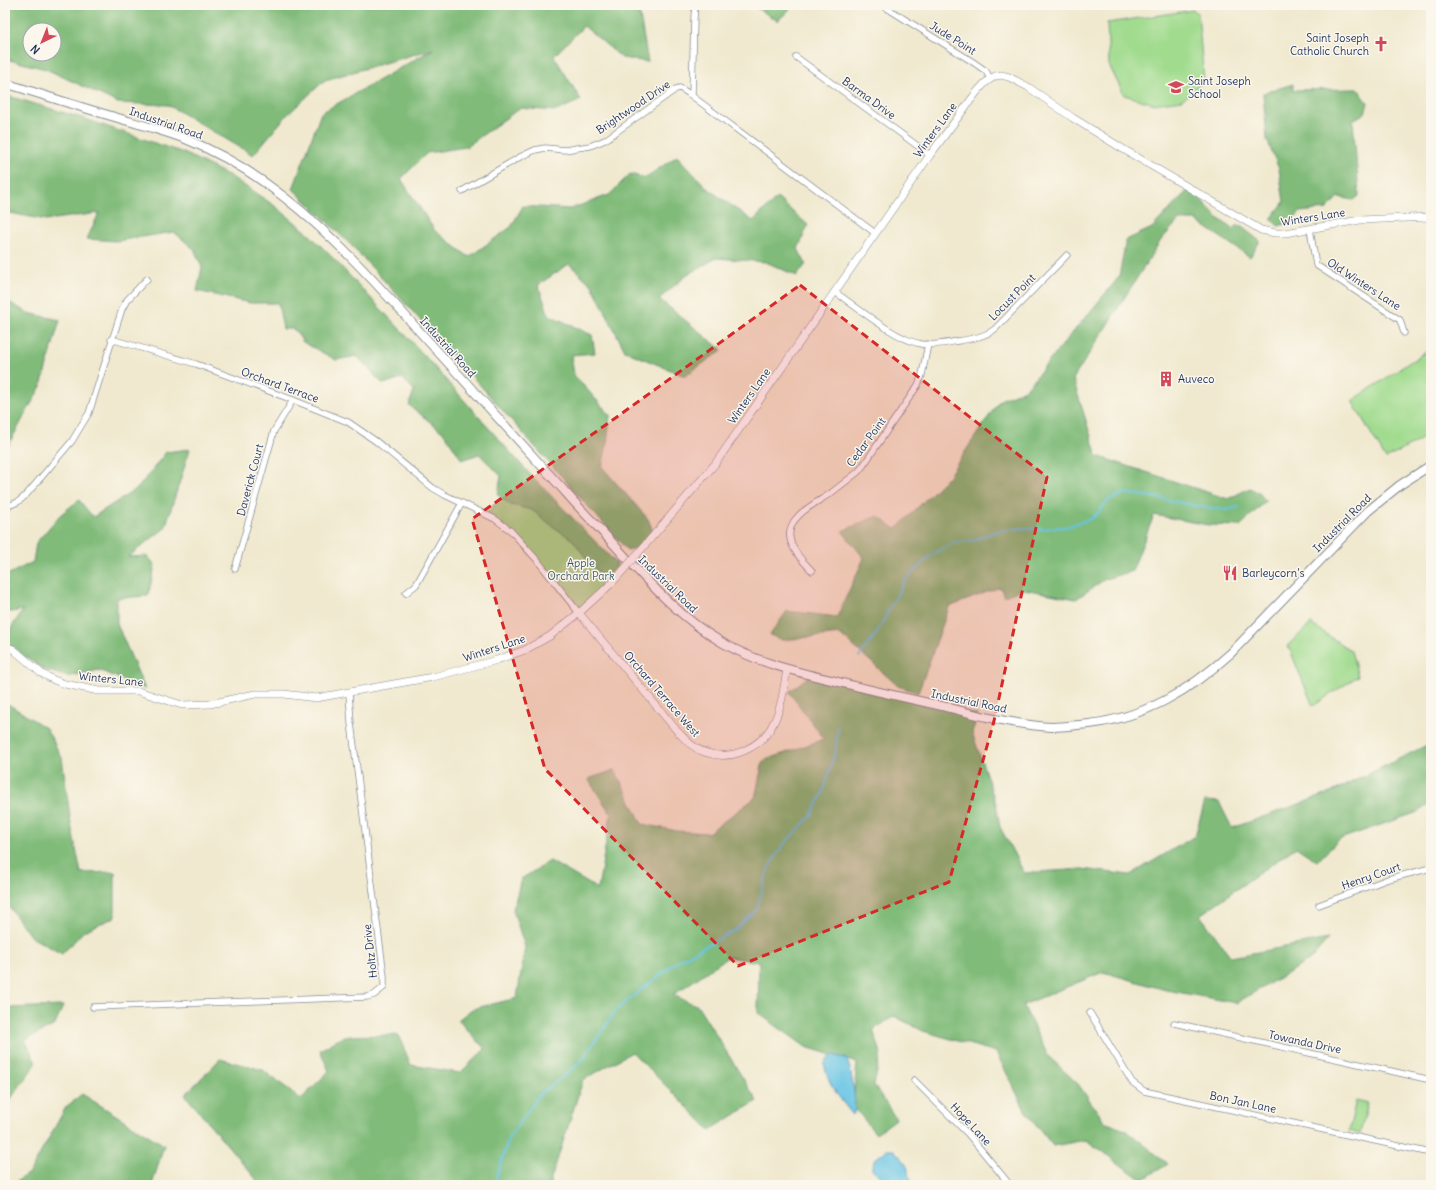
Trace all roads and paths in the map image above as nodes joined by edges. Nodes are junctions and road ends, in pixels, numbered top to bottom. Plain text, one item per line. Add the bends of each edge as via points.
1 (695, 5) edge
2 (882, 5) edge
3 (796, 57) dead end
4 (990, 79) junction
5 (5, 83) edge
6 (692, 95) junction
7 (930, 155) junction
8 (462, 191) dead end
9 (1431, 217) edge
10 (1310, 229) junction
11 (875, 233) junction
12 (1067, 256) dead end
13 (147, 279) dead end
14 (835, 292) junction
15 (1404, 333) dead end
16 (112, 339) junction
17 (928, 344) junction
18 (293, 400) junction
19 (1431, 465) edge
20 (462, 503) junction
21 (5, 506) edge
22 (235, 569) dead end
23 (812, 571) dead end
24 (406, 593) dead end
25 (580, 613) junction
26 (5, 646) edge
27 (787, 669) junction
28 (349, 693) junction
29 (1431, 868) edge
30 (1319, 905) dead end
31 (93, 1007) dead end
32 (1090, 1013) dead end
33 (1174, 1023) dead end
34 (914, 1080) dead end
35 (1431, 1080) edge
36 (1431, 1153) edge
37 (1010, 1185) edge

1 - 6 street
2 - 4 street, Jude Point via 973,62 986,71
3 - 7 street, Barma Drive
4 - 7 street, Winters Lane via 976,93
4 - 10 street, Winters Lane via 1005,75 1028,87 1123,148 1261,230 1285,233
5 - 27 main road, Industrial Road via 184,139 258,177 308,216 370,278 640,574 690,622 753,658
6 - 8 street, Brightwood Drive via 680,88 676,89 605,140 590,146 565,150 535,150
6 - 11 street, Brightwood Drive
7 - 11 street, Winters Lane
9 - 10 street, Winters Lane via 1360,220
10 - 15 street, Old Winters Lane via 1316,265 1400,320
11 - 14 street, Winters Lane
12 - 17 street, Locust Point via 988,334
13 - 16 street via 124,305
14 - 17 street, Locust Point via 904,339
14 - 25 street, Winters Lane, bridge via 715,464 613,582
16 - 18 street, Orchard Terrace via 196,364
16 - 21 street via 89,413 79,431 27,494 18,502
17 - 23 street, Cedar Point via 918,385 863,466 842,485 803,512 793,523 789,533 791,544
18 - 20 street, Orchard Terrace via 348,422 433,488
18 - 22 street, Daverick Court via 274,431
19 - 27 main road, Industrial Road via 1400,485 1368,511 1207,675 1170,699 1110,722 1055,727 1026,724 899,697
20 - 24 street via 416,584
20 - 25 street, Orchard Terrace via 495,519 511,531
25 - 27 street, Orchard Terrace West via 678,732 689,743 704,752 722,756 734,754 745,751 765,736 779,709
25 - 28 street, Winters Lane via 536,645 513,655 433,677
26 - 28 street, Winters Lane via 13,649 41,673 65,684 99,691 138,691 182,705 210,704 255,694 316,698
28 - 31 street, Holtz Drive via 384,987 374,995 366,997
29 - 30 street, Henry Court via 1388,879
32 - 36 street, Bon Jan Lane via 1132,1082 1144,1091
33 - 35 street, Towanda Drive
34 - 37 street, Hope Lane via 968,1134

